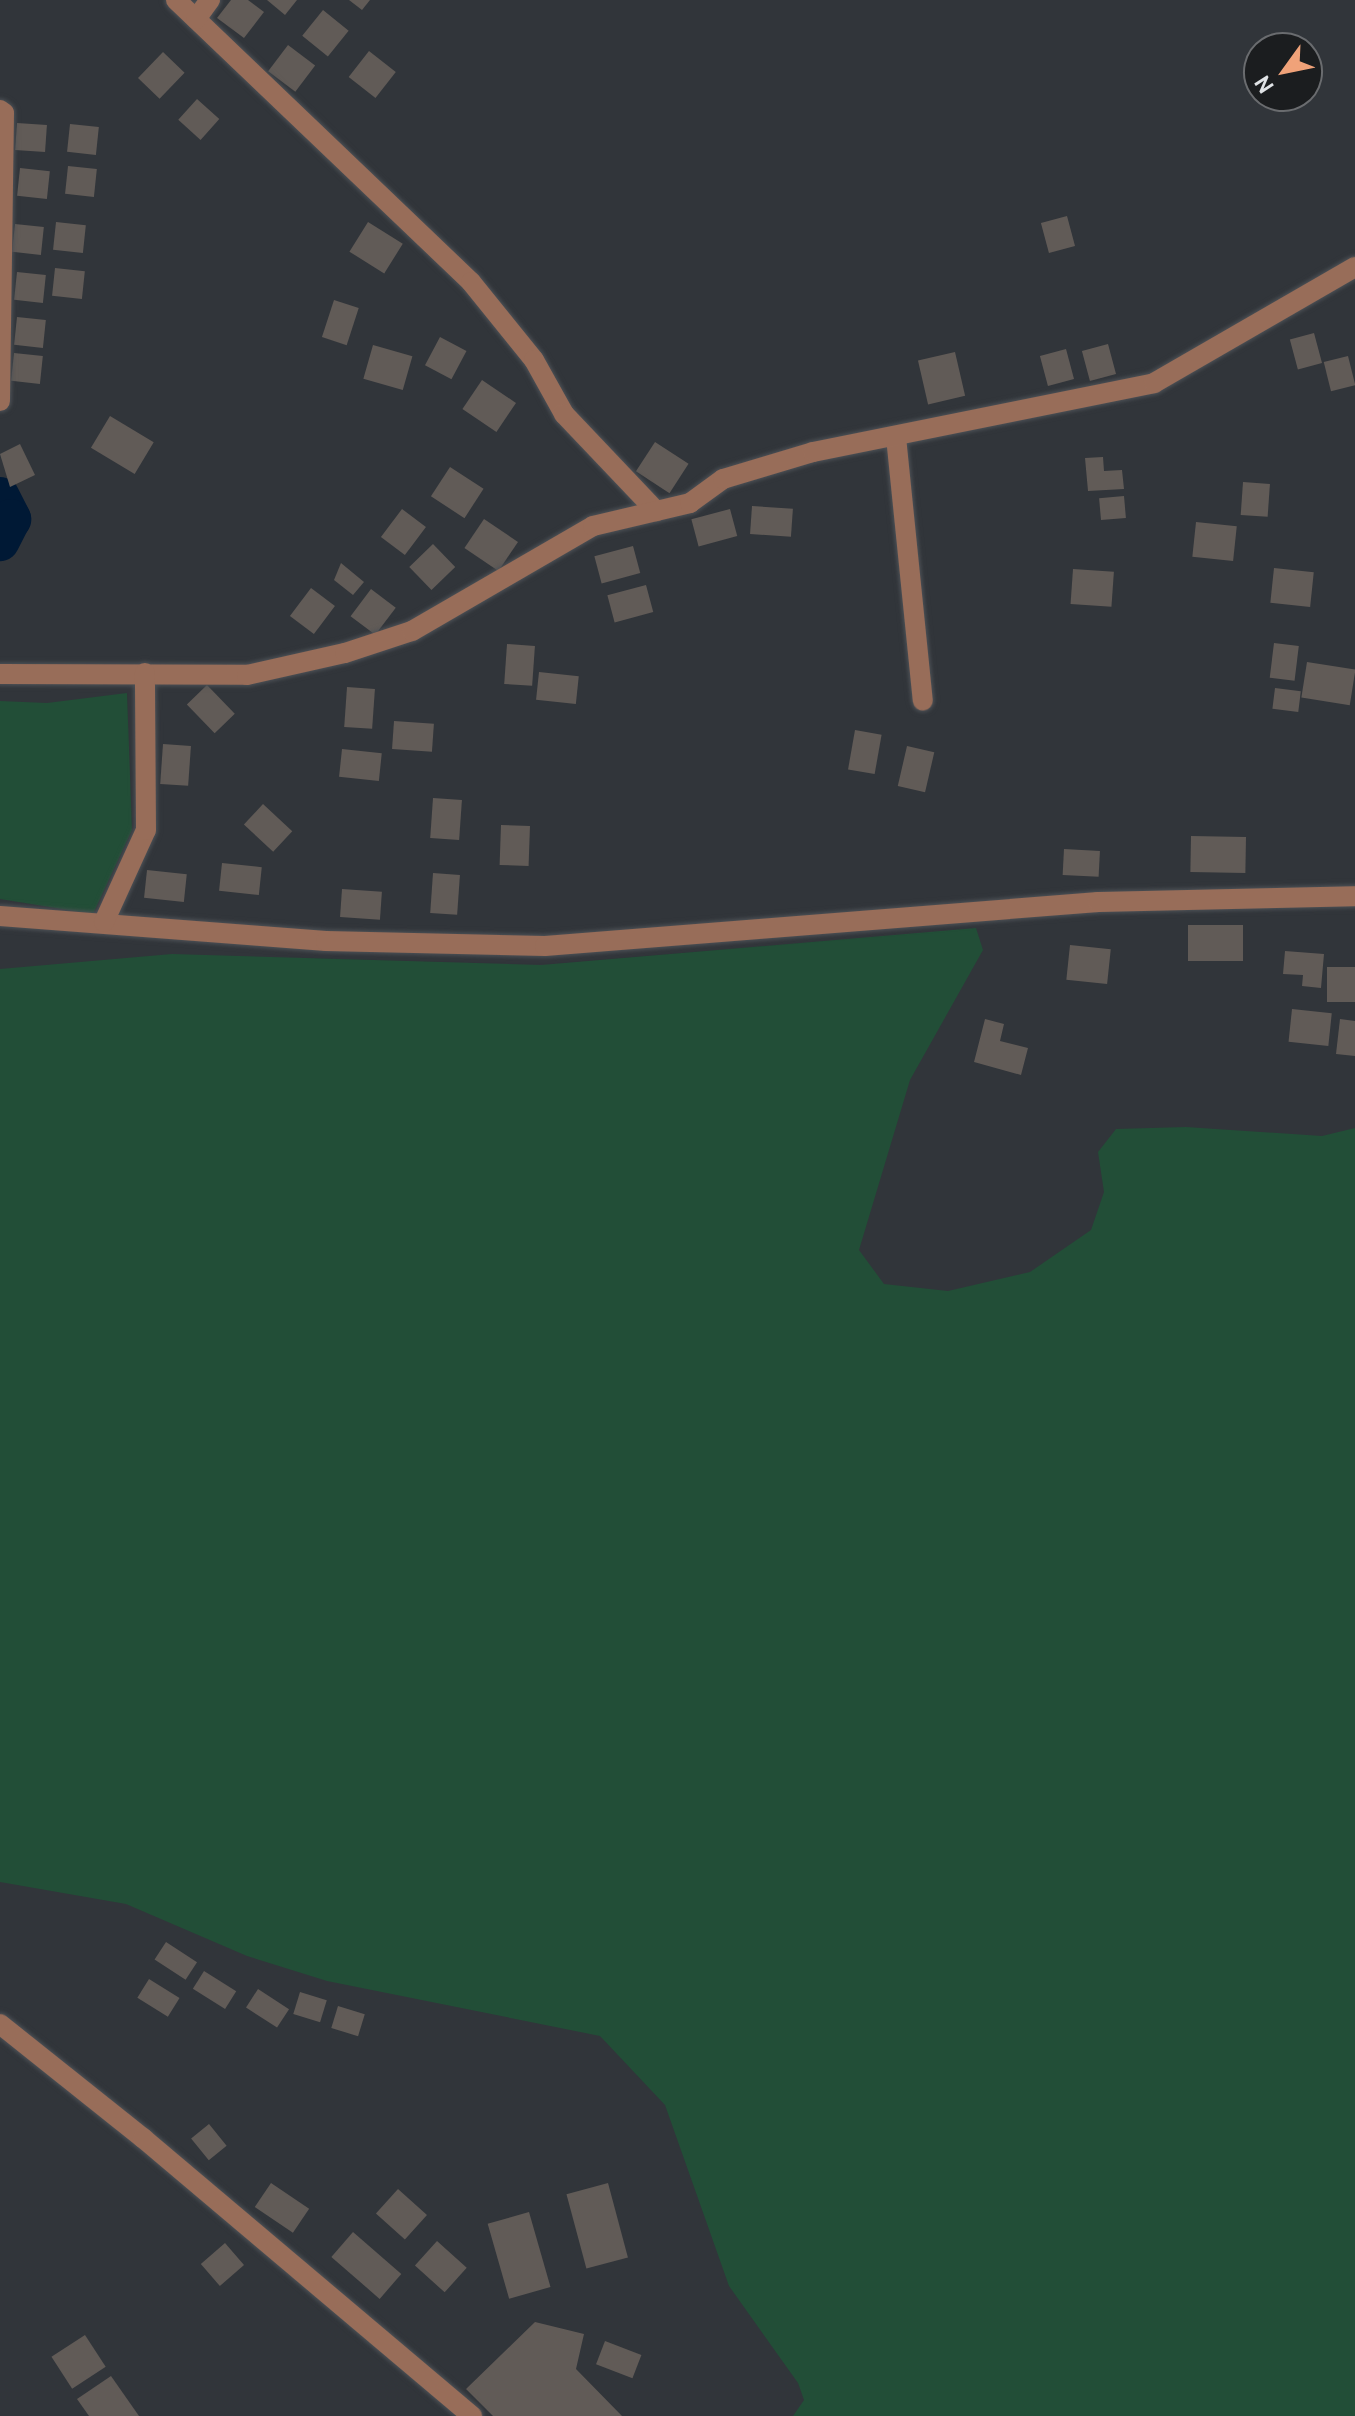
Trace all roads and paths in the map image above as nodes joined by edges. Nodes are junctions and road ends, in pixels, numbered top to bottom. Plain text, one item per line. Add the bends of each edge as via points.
1 (176, 0) edge
2 (210, 0) edge
3 (196, 19) junction
4 (0, 110) edge
5 (1355, 267) edge
6 (0, 401) edge
7 (896, 437) junction
8 (656, 511) junction
9 (145, 673) junction
10 (0, 674) edge
11 (923, 701) dead end
12 (1355, 896) edge
13 (0, 916) edge
14 (104, 922) junction
15 (0, 2024) edge
16 (472, 2416) edge

1 - 3 street
2 - 3 street
3 - 8 street via 471,282 534,360 564,414
4 - 6 street
5 - 7 street via 1154,383
7 - 8 street via 813,452 723,479 690,503
7 - 11 street
8 - 9 street via 593,526 412,631 345,653 247,675
9 - 10 street
9 - 14 street via 146,830
12 - 14 street via 1098,902 545,946 326,941
13 - 14 street
15 - 16 street

